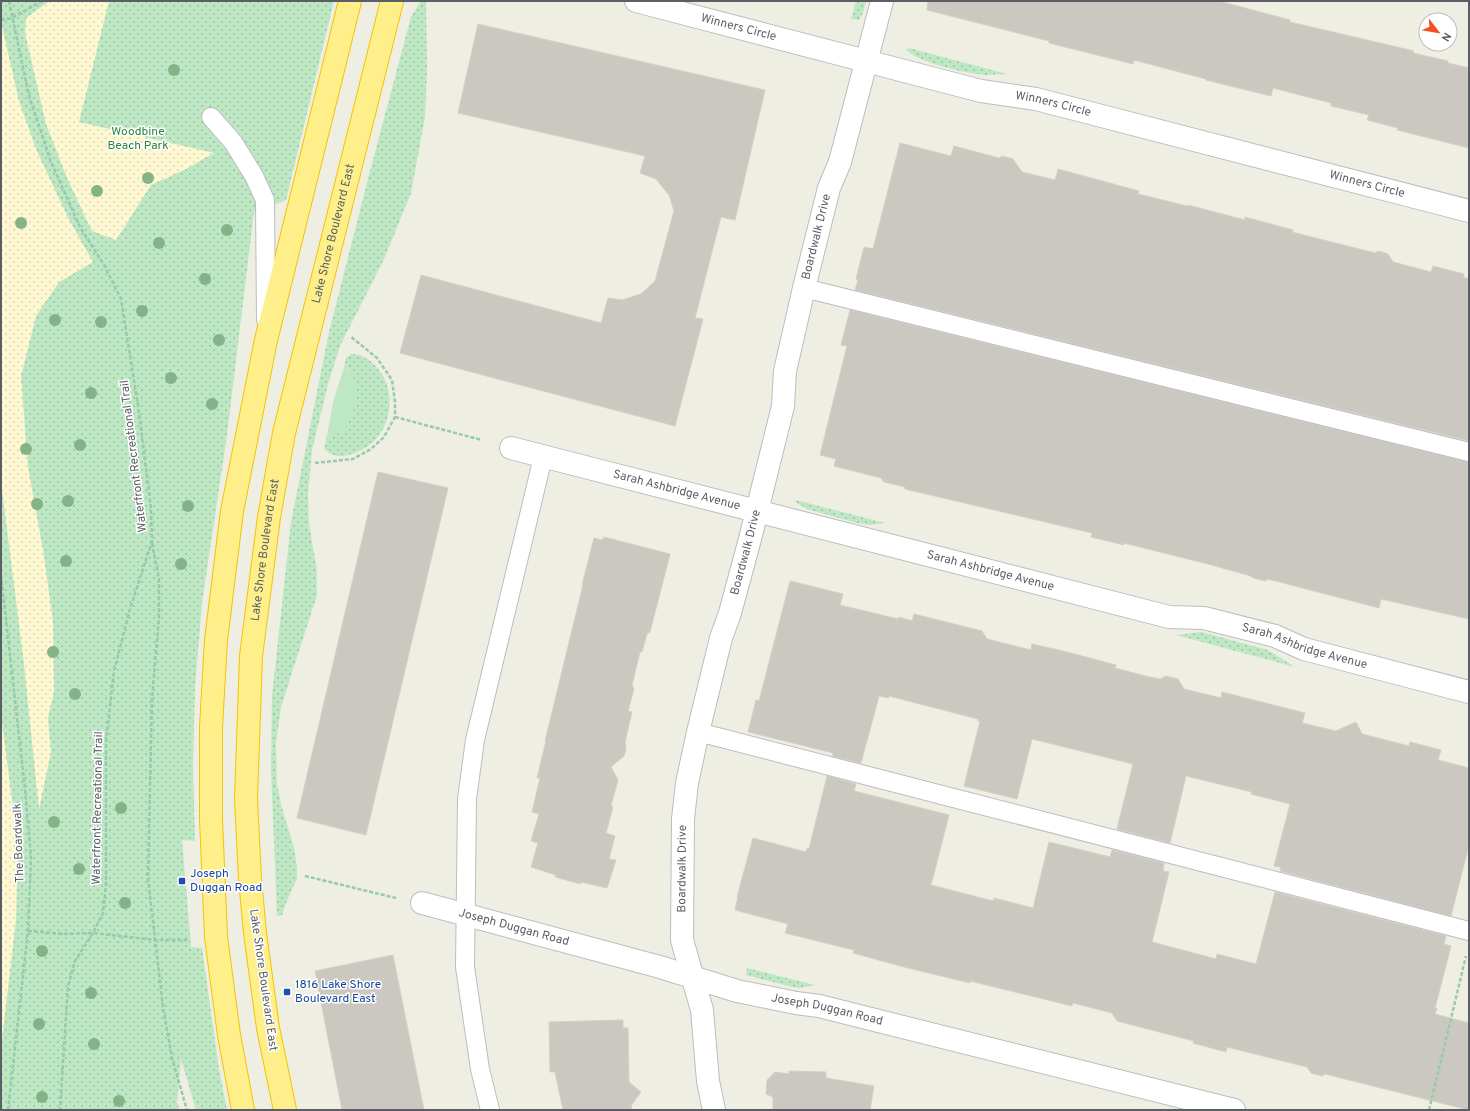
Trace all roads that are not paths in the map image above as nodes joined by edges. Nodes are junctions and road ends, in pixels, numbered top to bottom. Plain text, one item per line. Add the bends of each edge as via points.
1 (350, 1) edge
2 (392, 1) edge
3 (636, 1) edge
4 (882, 1) edge
5 (867, 62) junction
6 (211, 117) dead end
7 (1469, 211) edge
8 (804, 288) junction
9 (266, 340) junction
10 (511, 448) dead end
11 (1469, 452) edge
12 (543, 457) junction
13 (757, 512) junction
14 (1469, 692) edge
15 (698, 732) junction
16 (422, 903) dead end
17 (465, 914) junction
18 (1469, 931) edge
19 (694, 978) junction
20 (243, 1110) edge
21 (285, 1110) edge
22 (490, 1110) edge
23 (714, 1110) edge
24 (1234, 1110) edge

1 - 9 highway
2 - 21 highway, Lake Shore Boulevard East via 284,433 269,517 251,656 246,799 250,878 268,1028
3 - 5 street, Winners Circle
4 - 5 street, Boardwalk Drive
5 - 7 street, Winners Circle via 980,90 1036,99
5 - 8 street, Boardwalk Drive via 840,162 829,188
6 - 9 lane via 233,142 265,200
8 - 11 lane
8 - 13 street, Boardwalk Drive via 785,371 783,406
9 - 20 highway via 232,511 216,640 211,727 210,819 216,938 229,1035
10 - 12 street, Sarah Ashbridge Avenue
12 - 13 street, Sarah Ashbridge Avenue
12 - 17 lane via 475,740 467,799
13 - 14 street, Sarah Ashbridge Avenue via 1170,617 1204,618 1275,636 1304,649
13 - 15 street, Boardwalk Drive via 721,638
15 - 18 lane
15 - 19 street, Boardwalk Drive via 687,783 683,819 682,940
16 - 17 street, Joseph Duggan Road
17 - 19 street, Joseph Duggan Road
17 - 22 lane via 465,967 480,1068
19 - 23 street, Boardwalk Drive via 702,1010 708,1081
19 - 24 street, Joseph Duggan Road via 737,991 819,1006

